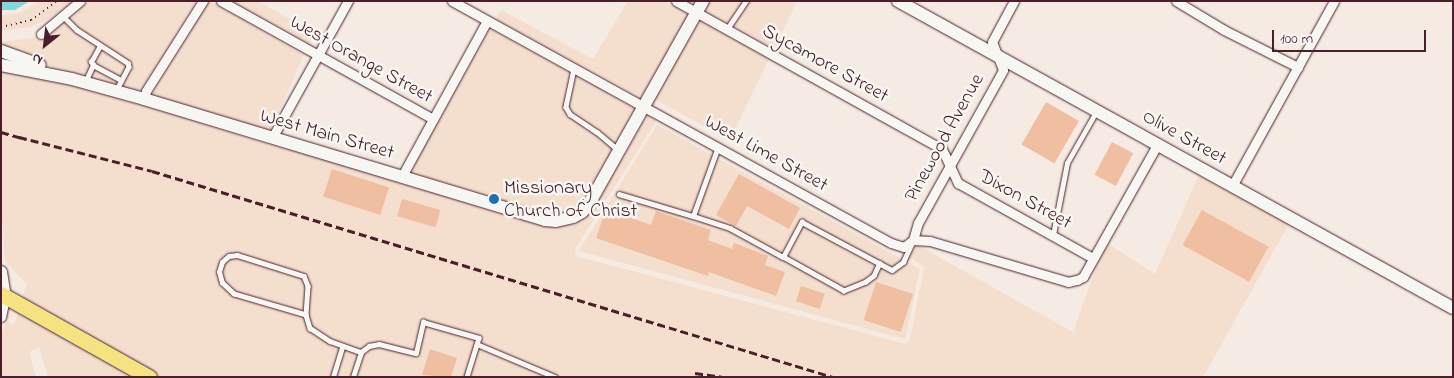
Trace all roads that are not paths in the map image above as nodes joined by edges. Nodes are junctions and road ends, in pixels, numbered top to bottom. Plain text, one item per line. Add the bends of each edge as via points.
1 (80, 1) edge
2 (203, 1) edge
3 (221, 1) edge
4 (348, 1) edge
5 (452, 1) edge
6 (676, 1) edge
7 (746, 1) edge
8 (898, 1) edge
9 (1014, 1) edge
10 (1176, 1) edge
11 (1334, 1) edge
12 (700, 7) edge
13 (64, 16) junction
14 (487, 21) junction
15 (727, 29) junction
16 (41, 34) dead end
17 (100, 46) junction
18 (1, 51) edge
19 (318, 56) junction
20 (997, 56) junction
21 (1, 65) edge
22 (93, 65) junction
23 (1298, 66) junction
24 (574, 69) junction
25 (72, 79) junction
26 (85, 82) junction
27 (119, 86) junction
28 (144, 99) junction
29 (645, 107) junction
30 (1097, 111) junction
31 (433, 119) junction
32 (272, 138) junction
33 (1157, 145) junction
34 (718, 147) junction
35 (621, 151) junction
36 (950, 164) junction
37 (402, 176) junction
38 (1232, 186) junction
39 (619, 194) dead end
40 (693, 216) junction
41 (1052, 236) junction
42 (912, 242) junction
43 (783, 257) junction
44 (1093, 258) junction
45 (880, 263) junction
46 (1, 272) edge
47 (2, 296) edge
48 (1453, 308) edge
49 (306, 315) junction
50 (1, 317) edge
51 (477, 344) junction
52 (342, 346) junction
53 (361, 352) junction
54 (149, 377) edge
55 (334, 377) edge
56 (353, 377) edge
57 (467, 377) edge
58 (555, 377) edge

1 - 13 street
2 - 28 street
3 - 19 street, West Orange Street
4 - 19 street
5 - 14 street, West Lime Street
6 - 12 street, Sycamore Street
7 - 15 lane
8 - 20 main road, Olive Street
9 - 20 street, Pinewood Avenue via 992,42
10 - 23 street via 1224,30
11 - 23 street
12 - 15 street, Sycamore Street
12 - 29 main road
13 - 16 street
13 - 17 lane
14 - 24 street, West Lime Street
14 - 31 street
15 - 36 street, Sycamore Street via 942,149
17 - 22 lane via 91,62
17 - 27 lane via 128,63
18 - 25 main road, West Main Street
19 - 31 street, West Orange Street
19 - 32 street
20 - 30 main road, Olive Street
20 - 36 street, Pinewood Avenue via 1003,70
21 - 25 main road, West Main Street
22 - 26 lane
22 - 27 lane
23 - 38 street
24 - 29 street, West Lime Street
24 - 35 lane via 566,107 570,114
25 - 26 main road, West Main Street
26 - 27 main road, West Main Street
27 - 28 main road, West Main Street
28 - 32 main road, West Main Street
29 - 34 street, West Lime Street
29 - 35 main road
30 - 33 main road, Olive Street
30 - 41 lane via 1067,164
31 - 37 street
32 - 37 main road, West Main Street
33 - 38 main road, Olive Street
33 - 44 street
34 - 40 lane
34 - 42 street, West Lime Street via 891,243 904,247
35 - 37 main road, West Main Street via 582,212 556,221
36 - 41 street, Dixon Street via 958,183
36 - 42 street, Pinewood Avenue via 918,223
38 - 48 main road, Olive Street
39 - 40 lane
40 - 43 lane via 730,228
41 - 44 street, Dixon Street
42 - 44 street, West Lime Street via 930,241 1068,282 1083,276
42 - 45 lane via 903,262 892,270
43 - 45 lane via 844,291 874,276
43 - 45 lane via 802,222
46 - 47 main road
47 - 50 street
47 - 54 main road
49 - 49 lane via 308,286 304,276 237,255 222,262 219,272 222,283 234,294
49 - 52 lane via 310,328 319,336
51 - 53 lane via 479,338 423,322 416,353 380,344
51 - 57 lane
51 - 58 lane
52 - 53 lane
52 - 55 lane
53 - 56 lane

